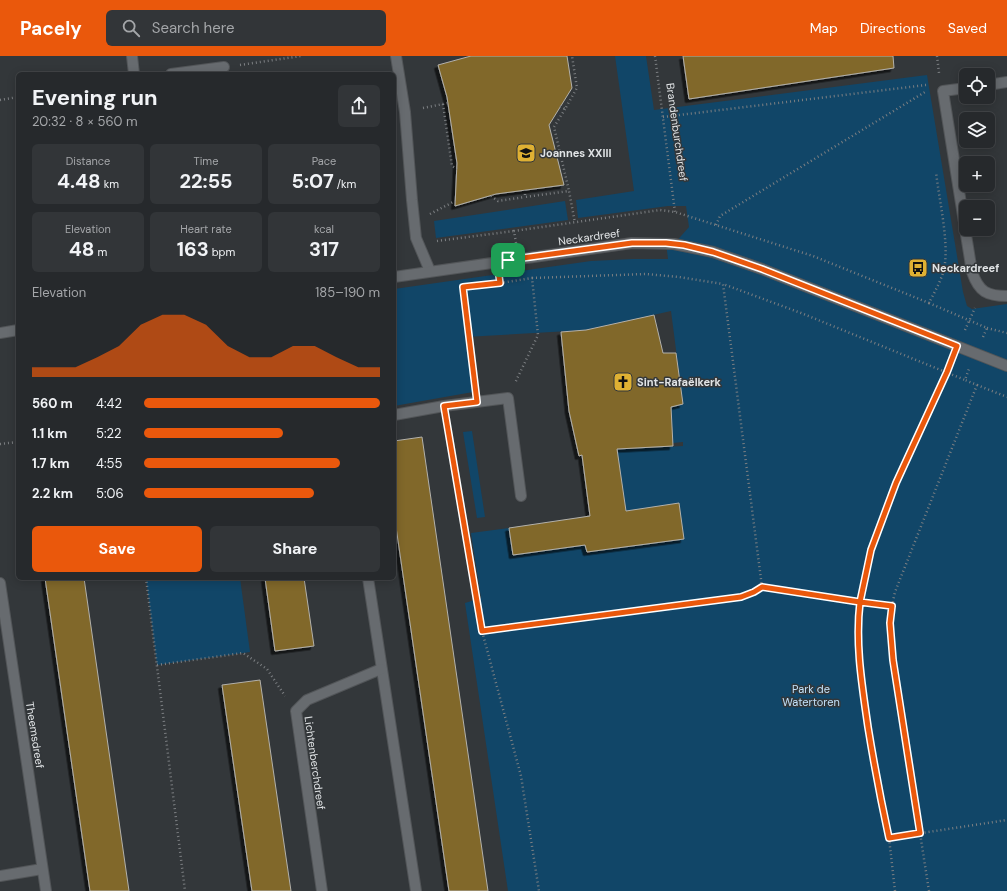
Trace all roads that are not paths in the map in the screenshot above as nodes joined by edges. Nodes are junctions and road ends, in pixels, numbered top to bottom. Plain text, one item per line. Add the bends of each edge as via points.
1 (132, 56) edge
2 (396, 56) edge
3 (224, 67) road end
4 (134, 72) edge
5 (186, 72) edge
6 (1007, 82) edge
7 (995, 84) edge
8 (959, 89) edge
9 (430, 272) junction
10 (396, 277) edge
11 (1007, 296) edge
12 (16, 330) edge
13 (0, 333) edge
14 (1007, 366) edge
15 (396, 415) edge
16 (521, 496) dead end
17 (368, 580) edge
18 (0, 583) edge
19 (4, 635) edge
20 (381, 669) junction
21 (42, 869) junction
22 (0, 876) edge
23 (46, 891) edge
24 (322, 891) edge
25 (416, 891) edge

1 - 4 street
2 - 9 street via 416,238
3 - 5 street
6 - 7 street
8 - 11 street via 943,91 972,272 976,283 984,292 995,296
9 - 10 street, Neckardreef
9 - 14 street, Neckardreef via 632,243 684,245 762,269
12 - 13 street
15 - 16 street via 508,398
17 - 20 street
18 - 19 street, Theemsdreef
19 - 21 street, Theemsdreef
20 - 24 street, Lichtenberchdreef via 307,700 296,711
20 - 25 street
21 - 22 street
21 - 23 street, Theemsdreef

